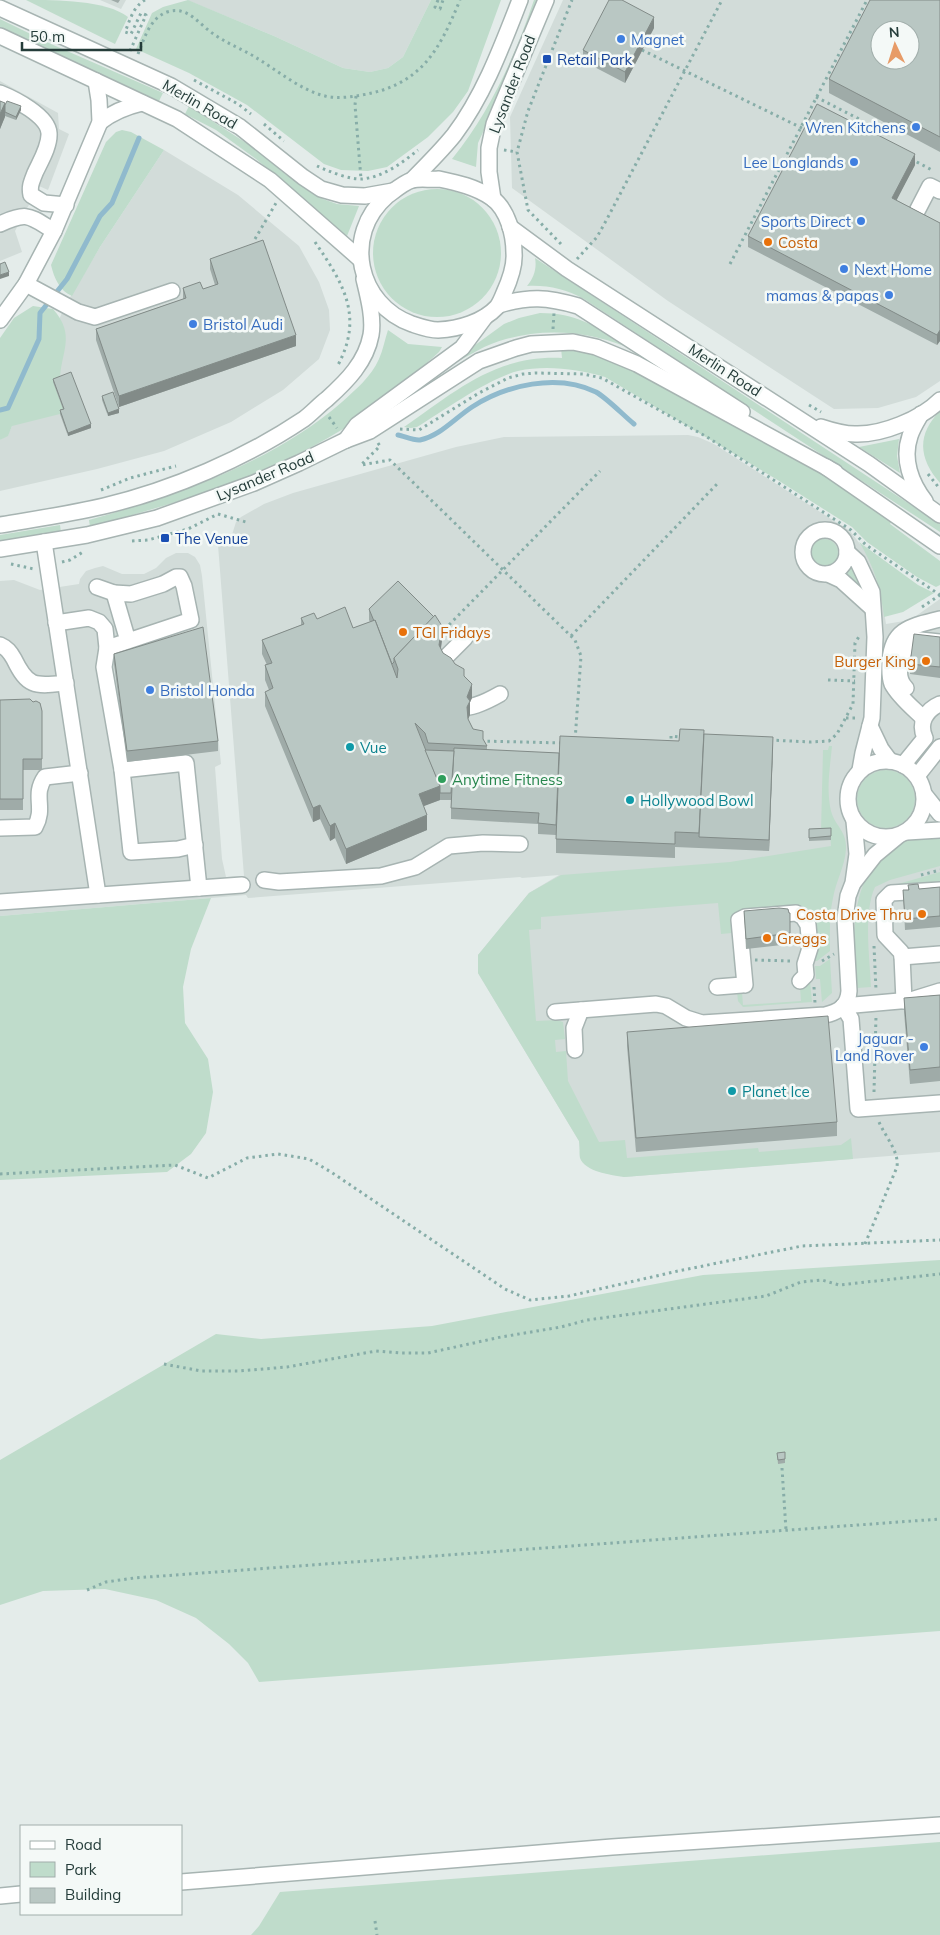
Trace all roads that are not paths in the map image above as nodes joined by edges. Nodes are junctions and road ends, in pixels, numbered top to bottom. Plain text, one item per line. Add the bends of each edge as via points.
1 (520, 0) edge
2 (546, 0) edge
3 (0, 8) edge
4 (0, 36) edge
5 (96, 81) junction
6 (0, 93) edge
7 (142, 103) junction
8 (100, 122) junction
9 (412, 180) junction
10 (394, 190) junction
11 (940, 191) edge
12 (493, 199) junction
13 (66, 205) junction
14 (916, 213) edge
15 (0, 224) edge
16 (510, 227) junction
17 (54, 231) junction
18 (360, 259) junction
19 (364, 279) junction
20 (26, 284) junction
21 (172, 291) dead end
22 (499, 305) junction
23 (485, 317) junction
24 (0, 320) edge
25 (940, 400) edge
26 (921, 414) junction
27 (803, 421) junction
28 (346, 440) junction
29 (835, 472) junction
30 (936, 512) edge
31 (0, 525) edge
32 (44, 542) junction
33 (940, 546) edge
34 (0, 549) edge
35 (847, 552) junction
36 (828, 574) junction
37 (97, 587) dead end
38 (114, 593) junction
39 (872, 608) junction
40 (940, 619) edge
41 (56, 622) junction
42 (466, 638) dead end
43 (128, 641) junction
44 (940, 642) edge
45 (0, 645) edge
46 (107, 648) junction
47 (66, 683) junction
48 (500, 694) dead end
49 (931, 710) edge
50 (870, 726) junction
51 (940, 747) edge
52 (897, 763) junction
53 (122, 770) junction
54 (860, 770) junction
55 (80, 773) junction
56 (917, 776) junction
57 (924, 794) junction
58 (940, 814) edge
59 (854, 820) junction
60 (0, 828) edge
61 (940, 830) edge
62 (902, 834) junction
63 (520, 844) dead end
64 (195, 845) junction
65 (264, 880) dead end
66 (853, 883) junction
67 (242, 885) dead end
68 (199, 888) junction
69 (940, 890) edge
70 (98, 895) junction
71 (0, 902) edge
72 (940, 954) edge
73 (902, 957) junction
74 (800, 981) dead end
75 (717, 987) dead end
76 (940, 991) edge
77 (904, 1000) junction
78 (843, 1006) junction
79 (582, 1010) junction
80 (555, 1012) dead end
81 (575, 1050) dead end
82 (940, 1103) edge
83 (940, 1825) edge
84 (182, 1882) edge
85 (20, 1894) edge
86 (0, 1896) edge

1 - 9 street, Lysander Road via 484,86 469,113 437,155
2 - 12 street, Lysander Road via 494,124 489,148
3 - 10 street, Merlin Road via 171,86 240,127 321,189 342,196 365,196
4 - 5 street, Merlin Road
5 - 7 street, Merlin Road
5 - 8 street
6 - 13 street via 47,124 46,149 29,188 31,195 44,203
7 - 8 street via 124,107
7 - 18 street, Merlin Road via 177,119 270,180 279,198
8 - 13 street
9 - 10 street
9 - 12 street via 439,180 468,186
10 - 18 street via 376,206 362,233
11 - 14 street via 930,186
12 - 16 street
13 - 17 street
15 - 17 street via 14,217 27,216
16 - 22 street via 515,255
16 - 27 street, Merlin Road via 567,269
17 - 20 street
18 - 19 street
19 - 23 street via 374,297 399,320 424,329 464,325
19 - 31 street, Lysander Road via 371,333 367,349 359,365 306,418 245,454 155,492 105,506
20 - 21 street via 78,312 95,317
20 - 24 street
22 - 23 street
22 - 29 street, Merlin Road via 516,300 550,298 578,306
23 - 28 street, Lysander Road via 462,348 357,425
25 - 26 street
26 - 27 street via 887,429 858,434 839,433
26 - 30 street via 908,445 909,474 919,494
27 - 30 street, Merlin Road
28 - 29 street via 370,431 478,361 532,344 573,342 637,364
28 - 32 street, Lysander Road via 254,483 157,518
29 - 33 street, Merlin Road
32 - 34 street, Lysander Road
32 - 41 street
35 - 36 street via 843,564
35 - 36 street via 843,540 833,532 821,531 809,538 803,550 806,564 817,572
35 - 39 street via 858,562 872,592
36 - 39 street via 840,580
37 - 38 street
38 - 43 street
38 - 43 street via 131,594 176,577 184,586 191,620
39 - 50 street via 875,638
40 - 49 street via 904,629 894,641 890,655 892,683
41 - 46 street via 89,618 99,622 105,629
41 - 47 street
42 - 48 street via 435,671 437,693 448,706 458,708 475,706
43 - 46 street
44 - 49 street via 911,639 901,655 901,684
45 - 47 street via 7,648 22,676 29,682 45,685
46 - 53 street via 104,667
47 - 55 street
49 - 52 street via 922,727 925,738
50 - 52 street via 881,749
50 - 54 street
51 - 56 street
52 - 54 street via 874,763
52 - 56 street
53 - 64 street via 186,763
53 - 64 street via 131,852
54 - 59 street via 848,791
55 - 60 street via 44,777 38,786 40,818 35,827
55 - 70 street
56 - 57 street
57 - 58 street
57 - 62 street via 922,814 916,824
59 - 62 street via 875,836 884,838
59 - 66 street via 857,846
61 - 62 street
62 - 66 street via 875,855
63 - 65 street via 449,846 415,867 381,876 279,882
64 - 68 street
66 - 78 street via 845,918 849,991
67 - 68 street
68 - 70 street
69 - 73 street via 891,893 885,897 885,935
70 - 71 street
72 - 73 street
73 - 77 street
74 - 75 street via 806,975 805,964 810,948 808,925 796,913 739,920 743,985
76 - 77 street
77 - 78 street
78 - 79 street via 839,1011 825,1015 708,1023 686,1018 662,1004
78 - 82 street via 851,1019 858,1109
79 - 80 street
79 - 81 street via 574,1028
83 - 84 street via 622,1846
85 - 86 street

